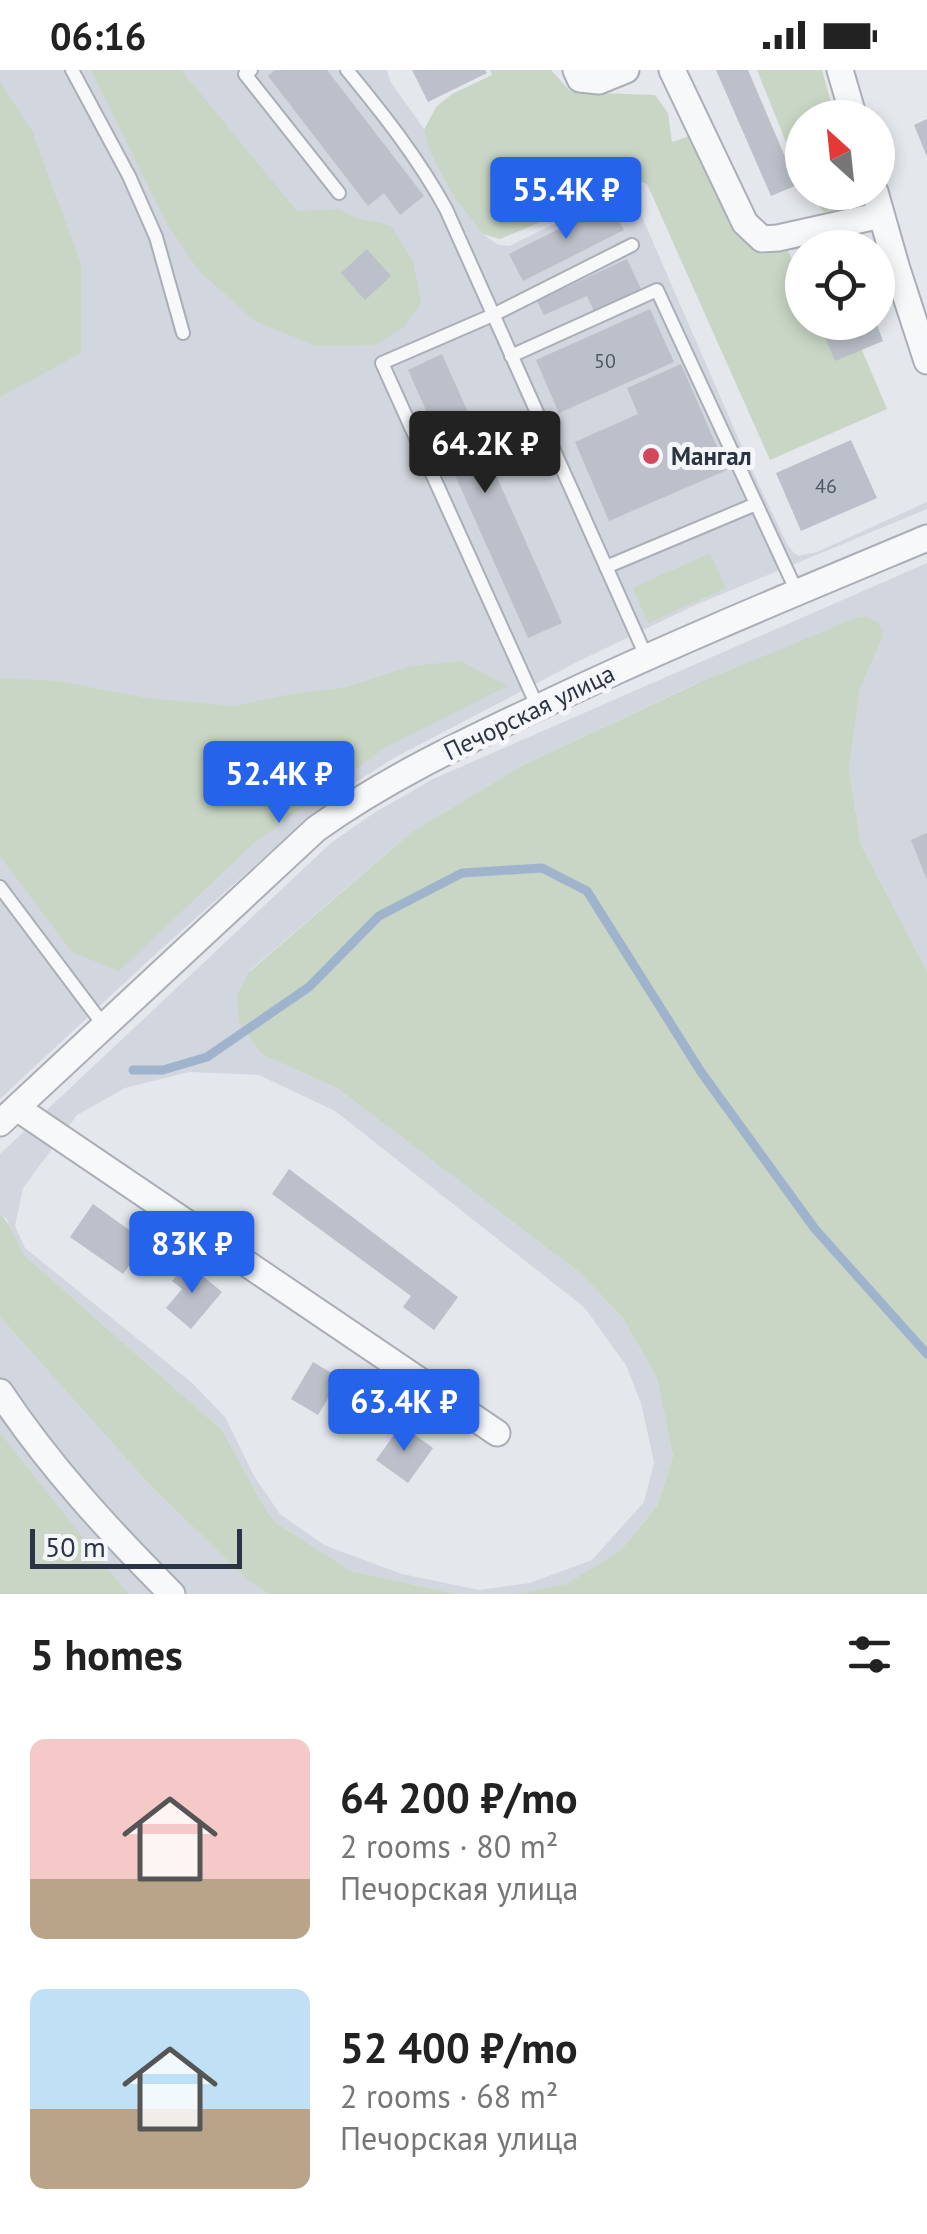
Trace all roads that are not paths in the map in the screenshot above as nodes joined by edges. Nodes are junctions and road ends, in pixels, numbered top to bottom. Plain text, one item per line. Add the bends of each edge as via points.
1 (72, 70) edge
2 (251, 70) edge
3 (347, 70) edge
4 (576, 70) edge
5 (626, 70) edge
6 (672, 70) edge
7 (840, 70) edge
8 (849, 100) edge
9 (339, 194) dead end
10 (860, 210) edge
11 (880, 210) edge
12 (632, 245) dead end
13 (493, 315) junction
14 (183, 333) dead end
15 (512, 356) junction
16 (927, 361) edge
17 (756, 504) junction
18 (927, 538) edge
19 (606, 568) junction
20 (798, 592) junction
21 (646, 656) junction
22 (538, 708) junction
23 (0, 887) edge
24 (105, 1028) junction
25 (9, 1116) edge
26 (0, 1392) edge
27 (497, 1433) dead end
28 (172, 1594) edge

1 - 14 lane via 156,237
2 - 9 lane via 245,74
3 - 13 lane via 426,173
4 - 5 street via 580,79 599,81
6 - 10 street via 745,223 762,239
7 - 8 street
11 - 16 street
12 - 13 lane
13 - 15 lane
13 - 22 lane via 382,363
15 - 17 lane via 658,290
15 - 19 lane
17 - 19 lane
17 - 20 lane
18 - 20 street, Печорская улица
19 - 21 lane
20 - 21 street, Печорская улица
21 - 22 street, Печорская улица
22 - 24 street, Печорская улица via 400,775 316,828
23 - 24 lane
24 - 25 street, Печорская улица
25 - 27 street
26 - 28 street via 112,1534

